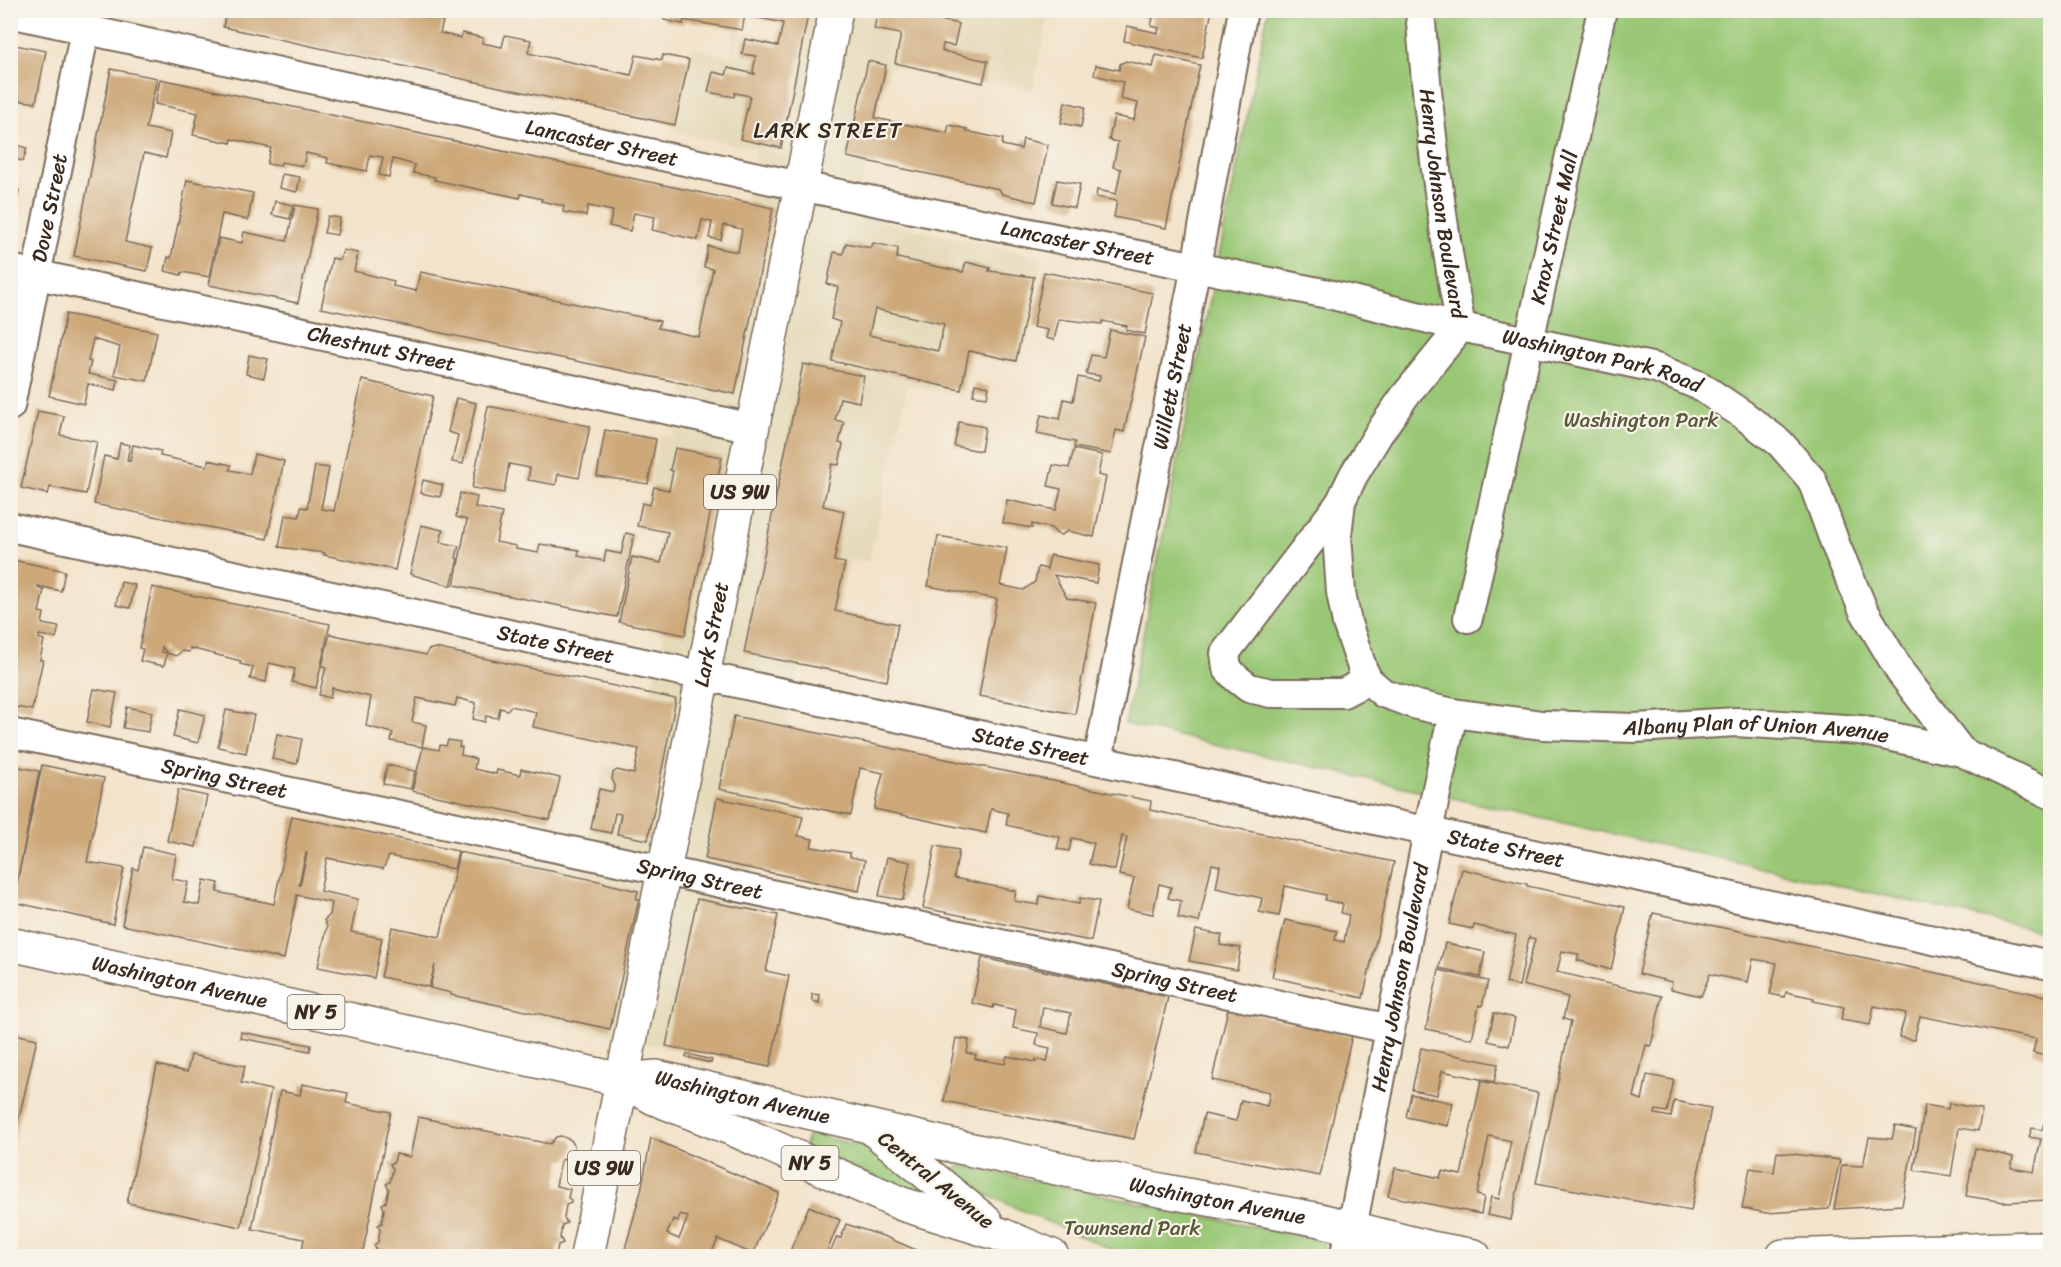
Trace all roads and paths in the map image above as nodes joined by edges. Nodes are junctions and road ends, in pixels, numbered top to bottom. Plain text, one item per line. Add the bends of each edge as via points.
1 (836, 10) edge
2 (1243, 10) edge
3 (1420, 10) edge
4 (1602, 10) edge
5 (10, 13) edge
6 (87, 20) edge
7 (801, 186) junction
8 (1196, 266) junction
9 (23, 272) edge
10 (1461, 327) junction
11 (1529, 340) junction
12 (10, 406) edge
13 (753, 428) junction
14 (1341, 501) junction
15 (10, 527) edge
16 (1468, 618) dead end
17 (703, 676) junction
18 (1368, 680) junction
19 (1453, 713) junction
20 (10, 733) edge
21 (1962, 752) junction
22 (1098, 760) junction
23 (2050, 794) edge
24 (1428, 831) junction
25 (664, 871) junction
26 (10, 944) edge
27 (2050, 965) edge
28 (1390, 1029) junction
29 (622, 1080) junction
30 (870, 1126) junction
31 (1002, 1234) junction
32 (1348, 1242) edge
33 (2050, 1256) edge
34 (587, 1257) edge
35 (1052, 1257) edge
36 (1474, 1257) edge
37 (1783, 1257) edge

1 - 7 main road, Lark Street / US 9W
2 - 8 street, Willett Street
3 - 10 street, Henry Johnson Boulevard via 1439,195
4 - 11 street, Knox Street Mall
5 - 6 street, Lancaster Street
6 - 7 street, Lancaster Street
6 - 9 street, Dove Street
7 - 8 street, Lancaster Street
7 - 13 main road, Lark Street / US 9W
8 - 10 street, Washington Park Road
8 - 22 street, Willett Street
9 - 12 street, Dove Street
9 - 13 street, Chestnut Street
10 - 11 street, Washington Park Road
10 - 14 street, Henry Johnson Boulevard via 1379,433
11 - 16 street, Knox Street Mall
11 - 21 street, Washington Park Road via 1656,368 1706,390 1780,443 1812,480 1863,609 1901,673
13 - 17 main road, Lark Street / US 9W
14 - 18 street, Henry Johnson Boulevard via 1337,535 1341,592 1355,651
14 - 18 street via 1225,653 1227,668 1249,688 1271,693 1343,693
15 - 17 street, State Street
17 - 22 street, State Street
17 - 25 main road, Lark Street / US 9W
18 - 19 street via 1383,693
19 - 21 street, Albany Plan of Union Avenue via 1542,725 1635,728 1736,722 1860,730
19 - 24 street, Henry Johnson Boulevard
20 - 25 street, Spring Street
21 - 23 street, Albany Plan of Union Avenue
22 - 24 street, State Street
24 - 27 street, State Street
24 - 28 street, Henry Johnson Boulevard
25 - 28 street, Spring Street
25 - 29 main road, Lark Street / US 9W
26 - 29 main road, Washington Avenue / NY 5
28 - 32 street, Henry Johnson Boulevard
29 - 30 main road, Washington Avenue / NY 5 via 657,1077
29 - 31 main road, Central Avenue / NY 5 via 654,1098 902,1204
29 - 34 main road, Lark Street / US 9W
30 - 31 main road, Central Avenue / NY 5
30 - 32 main road, Washington Avenue via 1160,1190 1320,1220
31 - 35 main road, Central Avenue / NY 5
32 - 36 main road, Washington Avenue via 1431,1248
33 - 37 main road via 2034,1248

